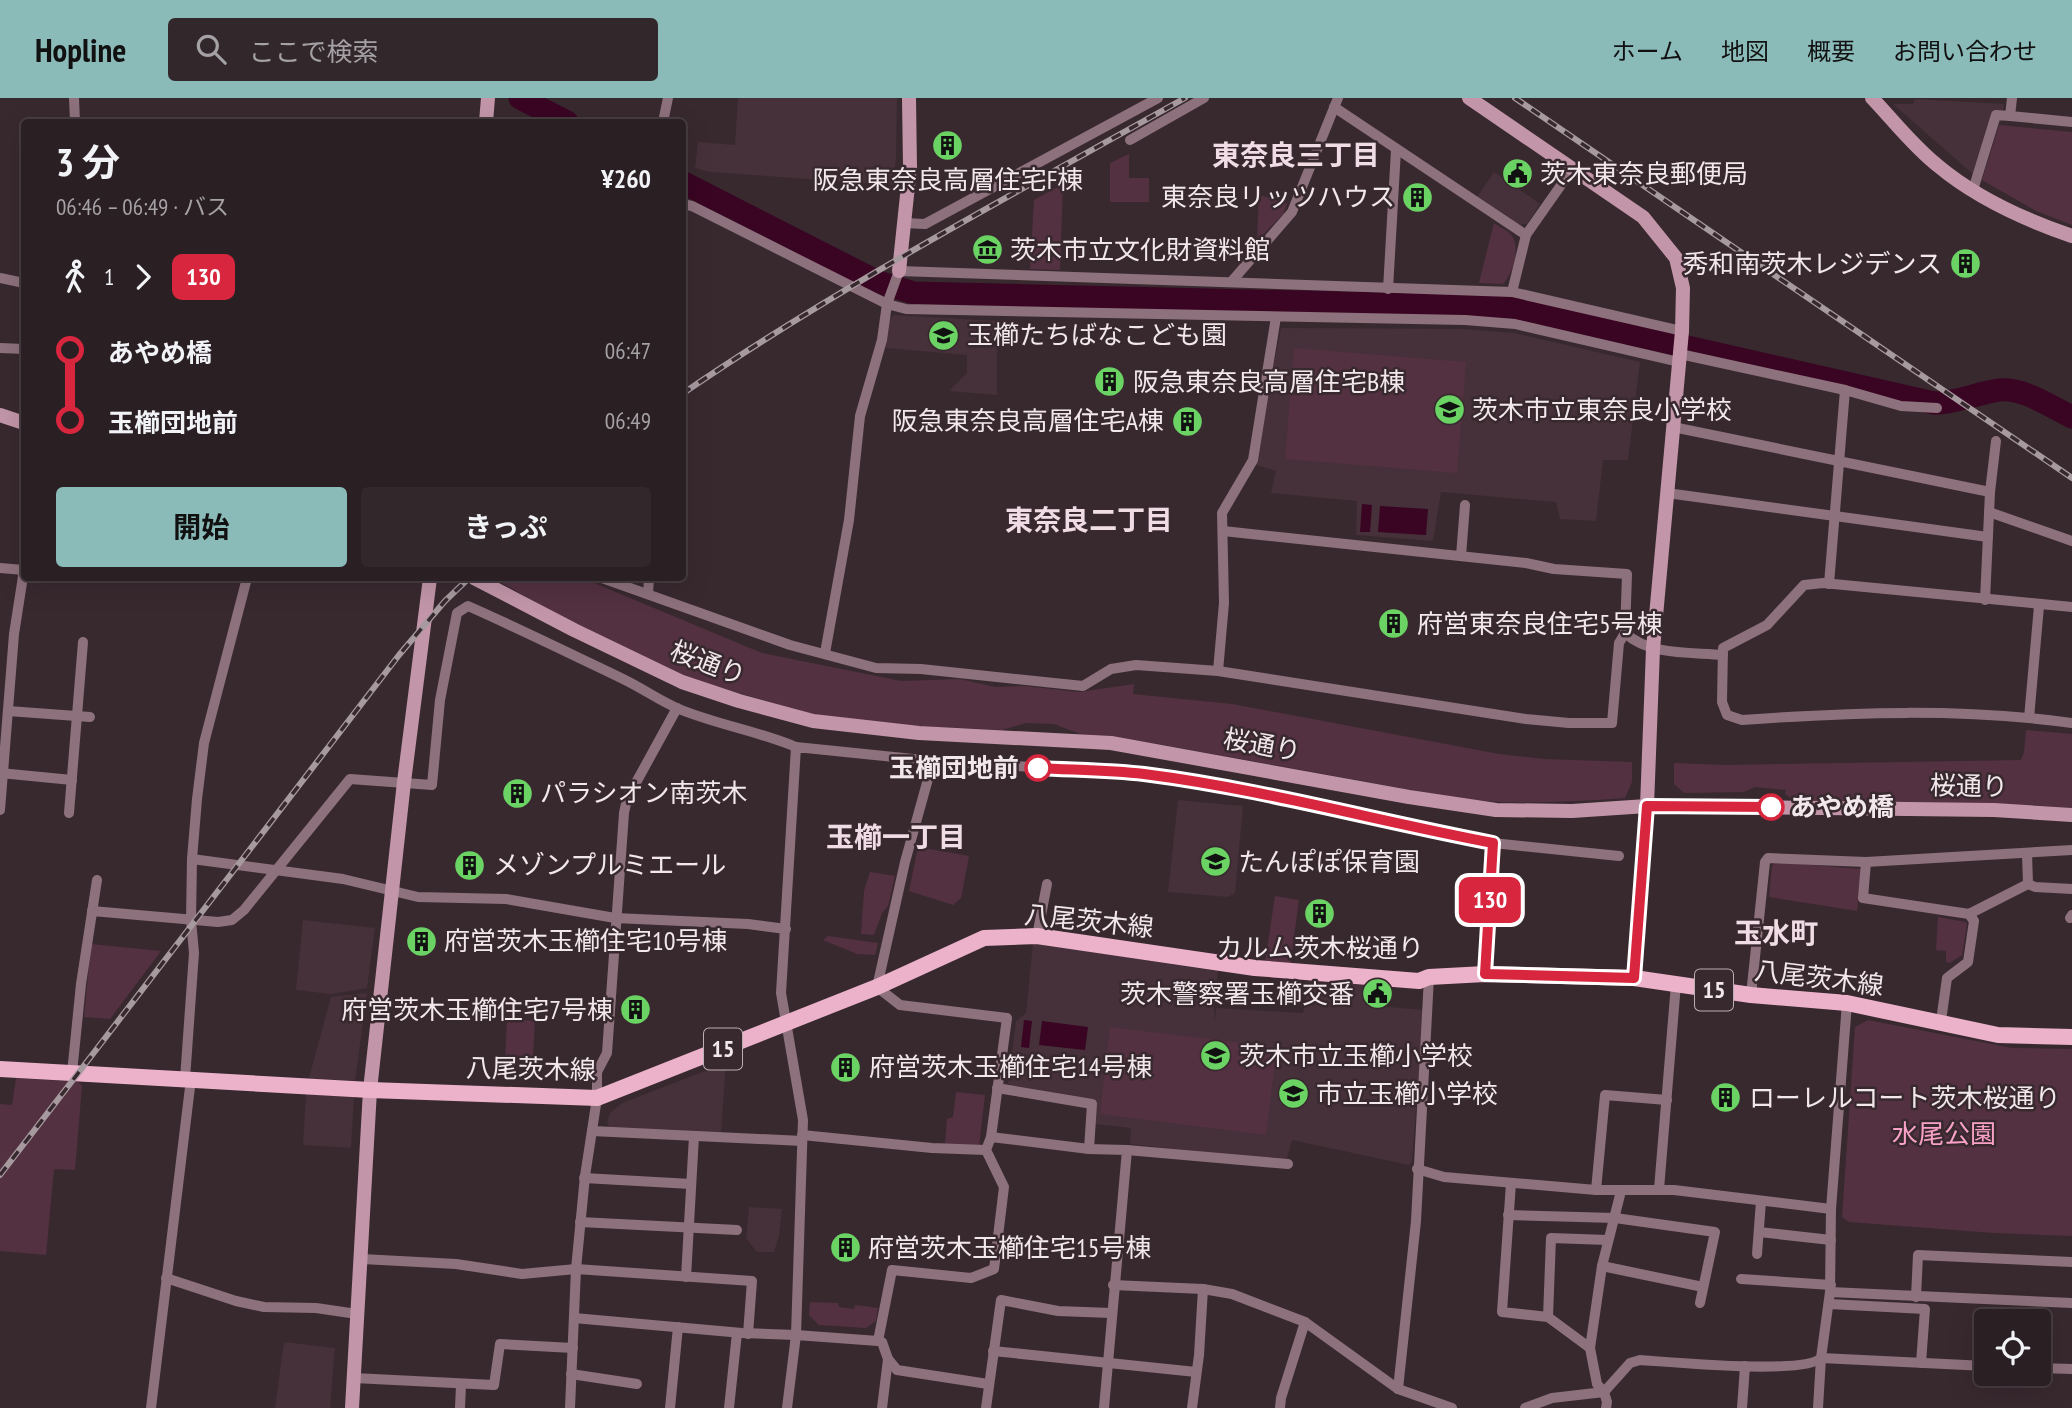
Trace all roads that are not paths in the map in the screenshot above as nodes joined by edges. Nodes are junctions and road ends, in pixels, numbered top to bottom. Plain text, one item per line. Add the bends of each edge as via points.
1 (74, 98) edge
2 (668, 98) edge
3 (909, 98) edge
4 (1158, 98) edge
5 (1204, 98) edge
6 (1469, 98) edge
7 (1872, 98) edge
8 (2012, 98) edge
9 (1336, 103) edge
10 (2010, 116) junction
11 (75, 119) edge
12 (664, 119) edge
13 (2072, 122) edge
14 (1130, 140) dead end
15 (1396, 150) junction
16 (1573, 168) junction
17 (1973, 190) junction
18 (686, 205) edge
19 (904, 223) junction
20 (1526, 235) junction
21 (2072, 236) edge
22 (897, 274) junction
23 (0, 278) edge
24 (1232, 281) junction
25 (21, 282) edge
26 (1388, 289) junction
27 (1512, 292) junction
28 (888, 301) junction
29 (1276, 317) junction
30 (1682, 332) junction
31 (0, 348) edge
32 (21, 349) edge
33 (1679, 358) junction
34 (1844, 390) junction
35 (1937, 408) dead end
36 (0, 415) edge
37 (21, 422) edge
38 (1673, 427) junction
39 (1996, 441) dead end
40 (1839, 460) junction
41 (1990, 492) junction
42 (1667, 493) junction
43 (1465, 505) dead end
44 (1989, 512) junction
45 (1834, 516) junction
46 (1223, 531) junction
47 (1988, 537) junction
48 (2072, 541) edge
49 (1461, 556) junction
50 (0, 568) edge
51 (21, 570) edge
52 (22, 581) edge
53 (246, 581) edge
54 (430, 581) edge
55 (480, 581) edge
56 (611, 581) edge
57 (649, 581) edge
58 (1829, 584) junction
59 (648, 594) junction
60 (1985, 600) junction
61 (2039, 606) junction
62 (2072, 607) edge
63 (1625, 633) junction
64 (83, 642) dead end
65 (1653, 649) junction
66 (825, 653) junction
67 (1723, 655) junction
68 (1218, 671) junction
69 (677, 708) junction
70 (8, 711) junction
71 (78, 716) junction
72 (90, 717) dead end
73 (2029, 718) junction
74 (2072, 723) edge
75 (796, 747) junction
76 (933, 761) junction
77 (2, 774) edge
78 (72, 780) junction
79 (404, 782) junction
80 (1647, 806) junction
81 (0, 810) edge
82 (69, 813) dead end
83 (2072, 815) edge
84 (1493, 843) junction
85 (2072, 850) edge
86 (2027, 853) junction
87 (1619, 856) dead end
88 (192, 859) junction
89 (1866, 862) junction
90 (275, 870) junction
91 (97, 880) dead end
92 (1047, 884) dead end
93 (2028, 884) junction
94 (2072, 889) edge
95 (393, 890) junction
96 (92, 911) junction
97 (1969, 914) junction
98 (615, 918) junction
99 (191, 920) junction
100 (786, 929) junction
101 (1037, 936) junction
102 (1485, 974) junction
103 (1429, 977) junction
104 (1634, 978) junction
105 (1676, 984) junction
106 (877, 987) junction
107 (1751, 995) junction
108 (1847, 1003) junction
109 (1941, 1021) junction
110 (786, 1024) junction
111 (2072, 1037) edge
112 (0, 1069) edge
113 (72, 1073) junction
114 (188, 1079) junction
115 (997, 1088) junction
116 (370, 1090) junction
117 (597, 1098) junction
118 (1667, 1100) junction
119 (592, 1131) junction
120 (694, 1136) junction
121 (991, 1137) junction
122 (802, 1138) junction
123 (1089, 1149) junction
124 (986, 1150) junction
125 (1127, 1150) junction
126 (1288, 1164) dead end
127 (1417, 1170) junction
128 (584, 1178) junction
129 (1511, 1183) junction
130 (691, 1184) junction
131 (1659, 1189) junction
132 (1596, 1190) junction
133 (1621, 1191) junction
134 (1760, 1200) junction
135 (1831, 1209) junction
136 (1508, 1216) junction
137 (1551, 1217) junction
138 (1615, 1218) junction
139 (580, 1222) junction
140 (688, 1227) junction
141 (737, 1230) dead end
142 (1759, 1232) junction
143 (1551, 1238) junction
144 (1608, 1240) junction
145 (1831, 1240) junction
146 (1757, 1254) dead end
147 (362, 1259) junction
148 (2072, 1262) edge
149 (1602, 1266) junction
150 (576, 1269) junction
151 (685, 1277) junction
152 (166, 1278) junction
153 (1741, 1279) dead end
154 (1113, 1285) junction
155 (1703, 1287) junction
156 (1203, 1289) junction
157 (1831, 1289) junction
158 (1916, 1297) junction
159 (1700, 1303) dead end
160 (2072, 1303) edge
161 (1829, 1304) junction
162 (1111, 1313) junction
163 (357, 1314) junction
164 (575, 1318) junction
165 (1548, 1318) junction
166 (1306, 1322) junction
167 (678, 1327) junction
168 (737, 1333) junction
169 (748, 1334) junction
170 (796, 1335) junction
171 (878, 1341) junction
172 (573, 1348) junction
173 (1590, 1348) junction
174 (993, 1351) junction
175 (1821, 1358) junction
176 (888, 1359) junction
177 (1107, 1362) junction
178 (1921, 1363) junction
179 (1974, 1365) edge
180 (1745, 1366) junction
181 (2051, 1368) edge
182 (2072, 1369) edge
183 (1196, 1372) junction
184 (571, 1374) junction
185 (354, 1378) junction
186 (637, 1384) dead end
187 (988, 1384) junction
188 (461, 1385) junction
189 (1398, 1389) junction
190 (1604, 1392) junction
191 (1538, 1406) edge
192 (151, 1408) edge
193 (352, 1408) edge
194 (460, 1408) edge
195 (570, 1408) edge
196 (670, 1408) edge
197 (729, 1408) edge
198 (787, 1408) edge
199 (882, 1408) edge
200 (986, 1408) edge
201 (1104, 1408) edge
202 (1192, 1408) edge
203 (1280, 1408) edge
204 (1452, 1408) edge
205 (1525, 1408) edge
206 (1606, 1408) edge
207 (1742, 1408) edge
208 (1818, 1408) edge

1 - 11 street
2 - 12 street
3 - 19 street via 910,167
4 - 19 street via 925,224
5 - 14 street
6 - 16 street
7 - 17 street via 1937,165
8 - 10 street
9 - 15 street
9 - 24 street via 1292,212
10 - 13 street
10 - 17 street via 1996,115
15 - 20 street
15 - 26 street
16 - 20 street
16 - 30 street via 1643,217 1676,258 1684,288
17 - 21 street via 2036,224
18 - 28 street
19 - 22 street
20 - 27 street
22 - 24 street
22 - 28 street
23 - 25 street
24 - 26 street
26 - 27 street
27 - 30 street
28 - 29 street via 906,309
28 - 66 street via 860,416 849,520
29 - 33 street via 1515,324
29 - 46 street via 1253,460 1222,513
30 - 33 street
31 - 32 street
33 - 34 street
33 - 38 street
34 - 35 street via 1901,406
34 - 40 street
36 - 37 street
38 - 40 street
38 - 42 street
39 - 41 street
40 - 41 street
40 - 45 street
41 - 44 street
42 - 45 street
42 - 65 street
43 - 49 street
44 - 47 street
44 - 48 street
45 - 47 street
45 - 58 street
46 - 49 street
46 - 68 street via 1224,603
47 - 60 street
49 - 63 street via 1627,574
50 - 51 street
52 - 70 street
53 - 88 street via 204,743
54 - 79 street
55 - 80 street, 桜通り via 682,682 813,721 919,733 1111,743 1496,810
56 - 59 street
57 - 59 street
58 - 60 street
58 - 67 street via 1804,585 1768,625 1723,648
59 - 66 street
60 - 61 street
61 - 62 street
61 - 73 street
63 - 65 street
63 - 68 street via 1619,643 1612,723 1527,719
64 - 71 street
65 - 67 street
65 - 80 street
66 - 68 street via 876,668 1083,686 1111,669 1136,665
67 - 73 street via 1722,702 1727,715 1742,720 1966,712
69 - 75 street
69 - 79 street via 468,607 457,613 454,625 440,700 432,785
69 - 98 street via 627,799
70 - 71 street
70 - 77 street
71 - 72 street
71 - 78 street
73 - 74 street
75 - 76 street
75 - 100 street
76 - 84 street via 1144,774
76 - 106 street
77 - 78 street
77 - 81 street
78 - 82 street
79 - 90 street via 350,779
79 - 95 street
80 - 83 street, 桜通り
80 - 104 street
84 - 87 street
84 - 102 street
85 - 86 street
86 - 89 street
86 - 93 street
88 - 90 street
88 - 99 street
89 - 97 street via 1863,898
89 - 107 street via 1768,858
90 - 95 street via 344,878
90 - 99 street via 232,919
91 - 96 street
92 - 101 street
93 - 94 street
93 - 97 street
95 - 98 street via 418,897 506,899
95 - 116 street
96 - 99 street
96 - 113 street
97 - 109 street via 1974,921 1968,962 1947,978
98 - 100 street
98 - 117 street via 607,1053 597,1072
99 - 114 street via 194,953
100 - 110 street via 781,993
101 - 103 main road, 八尾茨木線 / 15 via 1255,968 1419,981
101 - 106 main road, 八尾茨木線 / 15 via 979,939
102 - 103 main road, 八尾茨木線 / 15
102 - 104 main road, 八尾茨木線 / 15
103 - 127 street
104 - 105 main road, 八尾茨木線 / 15
105 - 107 main road, 八尾茨木線 / 15
105 - 118 street
106 - 110 main road, 八尾茨木線 / 15
106 - 115 street via 900,1005 1007,1018
107 - 108 main road, 八尾茨木線 / 15
108 - 109 main road, 八尾茨木線 / 15
108 - 135 street
109 - 111 main road, 八尾茨木線 / 15 via 1998,1035
110 - 117 main road, 八尾茨木線 / 15
110 - 122 street
112 - 113 main road, 八尾茨木線 / 15
113 - 114 main road, 八尾茨木線 / 15
114 - 116 main road, 八尾茨木線 / 15
114 - 152 street
115 - 121 street
115 - 123 street via 1092,1104
116 - 117 main road, 八尾茨木線 / 15
116 - 147 street
117 - 119 street
118 - 131 street
118 - 132 street via 1605,1095
119 - 120 street
119 - 128 street
120 - 122 street
120 - 130 street
121 - 123 street
121 - 124 street
122 - 124 street
122 - 170 street
123 - 125 street
124 - 171 street via 1004,1187 994,1269 971,1278 892,1270
125 - 126 street
125 - 154 street
127 - 129 street
127 - 189 street
128 - 130 street
128 - 139 street
129 - 132 street
129 - 136 street
130 - 140 street
131 - 133 street
131 - 134 street
132 - 133 street
133 - 138 street
134 - 135 street
134 - 142 street
135 - 145 street
136 - 137 street
136 - 165 street via 1502,1312
137 - 138 street
137 - 143 street
138 - 144 street
138 - 155 street via 1714,1232
139 - 140 street
139 - 150 street
140 - 141 street
140 - 151 street
142 - 145 street
142 - 146 street
143 - 144 street
143 - 165 street
144 - 149 street
145 - 157 street
147 - 150 street via 456,1264 522,1274
147 - 163 street
148 - 158 street via 1918,1255
149 - 155 street
149 - 173 street
150 - 151 street
150 - 164 street
151 - 169 street via 752,1280
152 - 163 street via 264,1307
152 - 192 street
153 - 157 street
154 - 156 street
154 - 162 street
155 - 159 street
156 - 166 street via 1232,1294
156 - 183 street
157 - 158 street
157 - 161 street
158 - 160 street
161 - 175 street
161 - 178 street via 1925,1309
162 - 174 street via 1058,1311 1001,1300
162 - 177 street
163 - 185 street
164 - 167 street
164 - 172 street
165 - 173 street
166 - 189 street
166 - 203 street
167 - 168 street
167 - 196 street
168 - 169 street
168 - 197 street
169 - 170 street
170 - 171 street
170 - 198 street
171 - 176 street
172 - 184 street
172 - 188 street via 500,1344 494,1385
173 - 190 street via 1597,1384
174 - 177 street
174 - 187 street
175 - 178 street
175 - 180 street via 1812,1364
175 - 208 street
176 - 187 street via 897,1370
176 - 199 street
177 - 183 street
177 - 201 street
178 - 179 street
180 - 190 street via 1640,1360 1630,1363
180 - 207 street
181 - 182 street
183 - 202 street
184 - 186 street
184 - 195 street
185 - 188 street
185 - 193 street
187 - 200 street
188 - 194 street
189 - 204 street
190 - 191 street via 1552,1398
190 - 206 street
191 - 205 street

